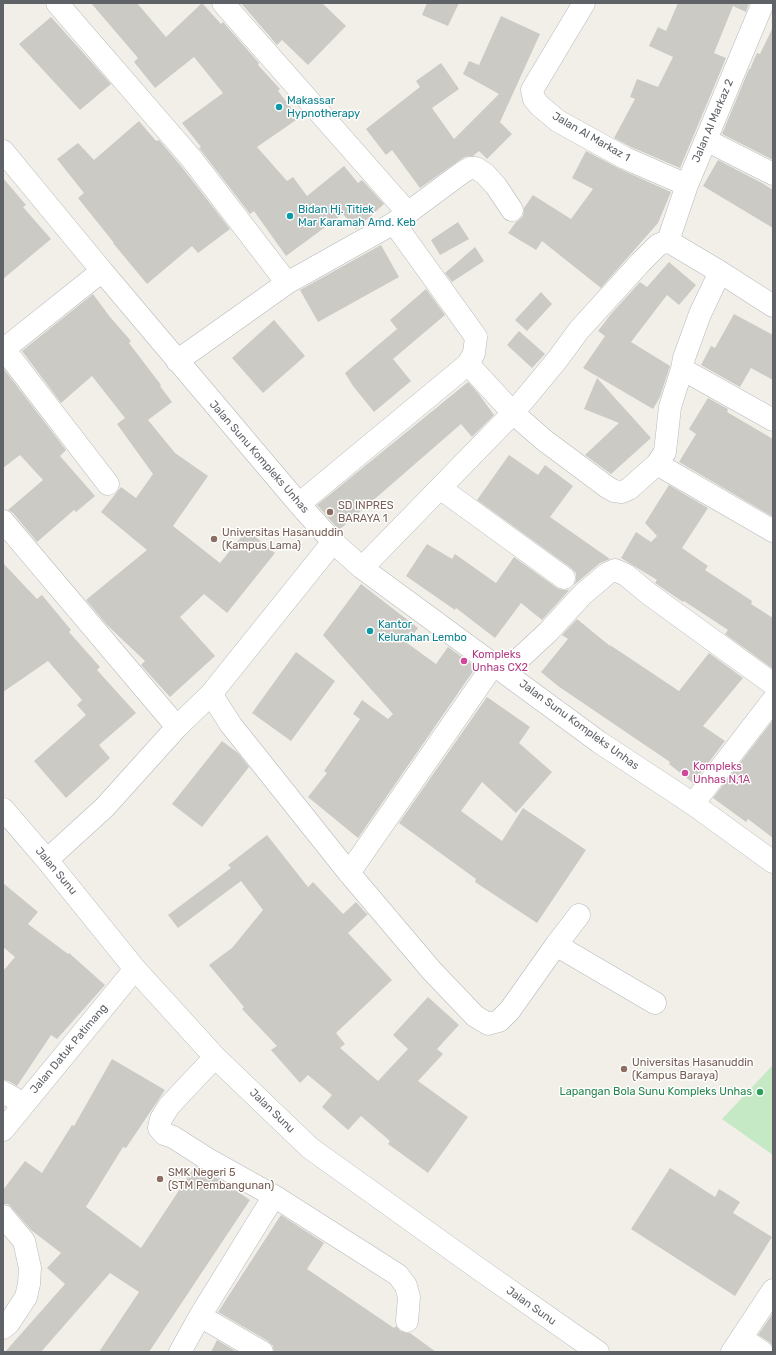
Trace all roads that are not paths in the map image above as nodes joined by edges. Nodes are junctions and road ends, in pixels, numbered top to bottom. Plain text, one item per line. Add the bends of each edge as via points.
1 (57, 3) edge
2 (223, 3) edge
3 (584, 3) edge
4 (763, 3) edge
5 (706, 140) junction
6 (3, 151) edge
7 (773, 174) edge
8 (687, 184) junction
9 (512, 210) dead end
10 (401, 218) junction
11 (668, 241) junction
12 (102, 271) junction
13 (720, 272) junction
14 (287, 283) junction
15 (773, 306) edge
16 (4, 350) edge
17 (177, 361) junction
18 (468, 364) junction
19 (682, 369) junction
20 (513, 413) junction
21 (773, 420) edge
22 (657, 464) junction
23 (108, 484) dead end
24 (440, 488) junction
25 (300, 504) junction
26 (3, 521) edge
27 (773, 531) edge
28 (333, 542) junction
29 (362, 568) junction
30 (564, 578) dead end
31 (500, 668) junction
32 (773, 684) edge
33 (211, 694) junction
34 (773, 700) edge
35 (177, 727) junction
36 (692, 804) junction
37 (6, 818) edge
38 (47, 860) junction
39 (773, 862) edge
40 (349, 873) junction
41 (579, 915) dead end
42 (556, 945) junction
43 (135, 969) junction
44 (655, 1003) dead end
45 (215, 1057) junction
46 (3, 1092) edge
47 (24, 1104) junction
48 (3, 1130) edge
49 (274, 1196) junction
50 (3, 1216) edge
51 (773, 1290) edge
52 (200, 1316) junction
53 (407, 1321) dead end
54 (3, 1328) edge
55 (737, 1345) edge
56 (586, 1349) edge
57 (180, 1352) edge
58 (262, 1352) edge
59 (762, 1352) edge

1 - 14 street via 191,158
2 - 10 street
3 - 8 street, Jalan Al Markaz 1 via 532,90 534,99 558,121 625,158
4 - 5 street, Jalan Al Markaz 2
5 - 7 street
5 - 8 street, Jalan Al Markaz 2
6 - 12 street, Jalan Sunu Kompleks Unhas
8 - 11 street, Jalan Al Markaz 2
9 - 10 street via 485,174 476,168 470,168
10 - 14 street
10 - 18 street via 476,337 474,353
11 - 13 street
11 - 20 street via 658,246 641,262 579,330 553,366
12 - 16 street
12 - 17 street, Jalan Sunu Kompleks Unhas
13 - 15 street
13 - 19 street via 700,314
14 - 17 street
16 - 23 street
17 - 25 street, Jalan Sunu Kompleks Unhas
18 - 20 street
18 - 25 street
19 - 21 street
19 - 22 street via 670,407 665,452
20 - 22 street via 544,440 614,491 622,492 629,489
20 - 24 street
22 - 27 street
24 - 29 street
24 - 30 street
25 - 28 street, Jalan Sunu Kompleks Unhas
26 - 35 street
28 - 29 street, Jalan Sunu Kompleks Unhas
28 - 33 street
29 - 31 street, Jalan Sunu Kompleks Unhas
31 - 32 street via 548,632 583,594 615,570 626,575
31 - 36 street, Jalan Sunu Kompleks Unhas via 598,742
31 - 40 street
33 - 35 street
33 - 40 street via 231,725
34 - 36 street
35 - 38 street via 105,807
36 - 39 street, Jalan Sunu Kompleks Unhas
37 - 38 street, Jalan Sunu
38 - 43 street, Jalan Sunu
40 - 42 street via 432,971 475,1016 488,1024 499,1021 510,1010
41 - 42 street
42 - 44 street
43 - 45 street, Jalan Sunu
43 - 47 street, Jalan Datuk Patimang
45 - 49 street via 169,1106 159,1128 164,1134
45 - 56 street, Jalan Sunu via 310,1148
46 - 47 street
47 - 48 street, Jalan Datuk Patimang
49 - 52 street
49 - 53 street via 398,1275 406,1286 409,1297
50 - 54 street via 24,1241 30,1268 26,1297
51 - 55 street
52 - 57 street
52 - 58 street
55 - 59 street

